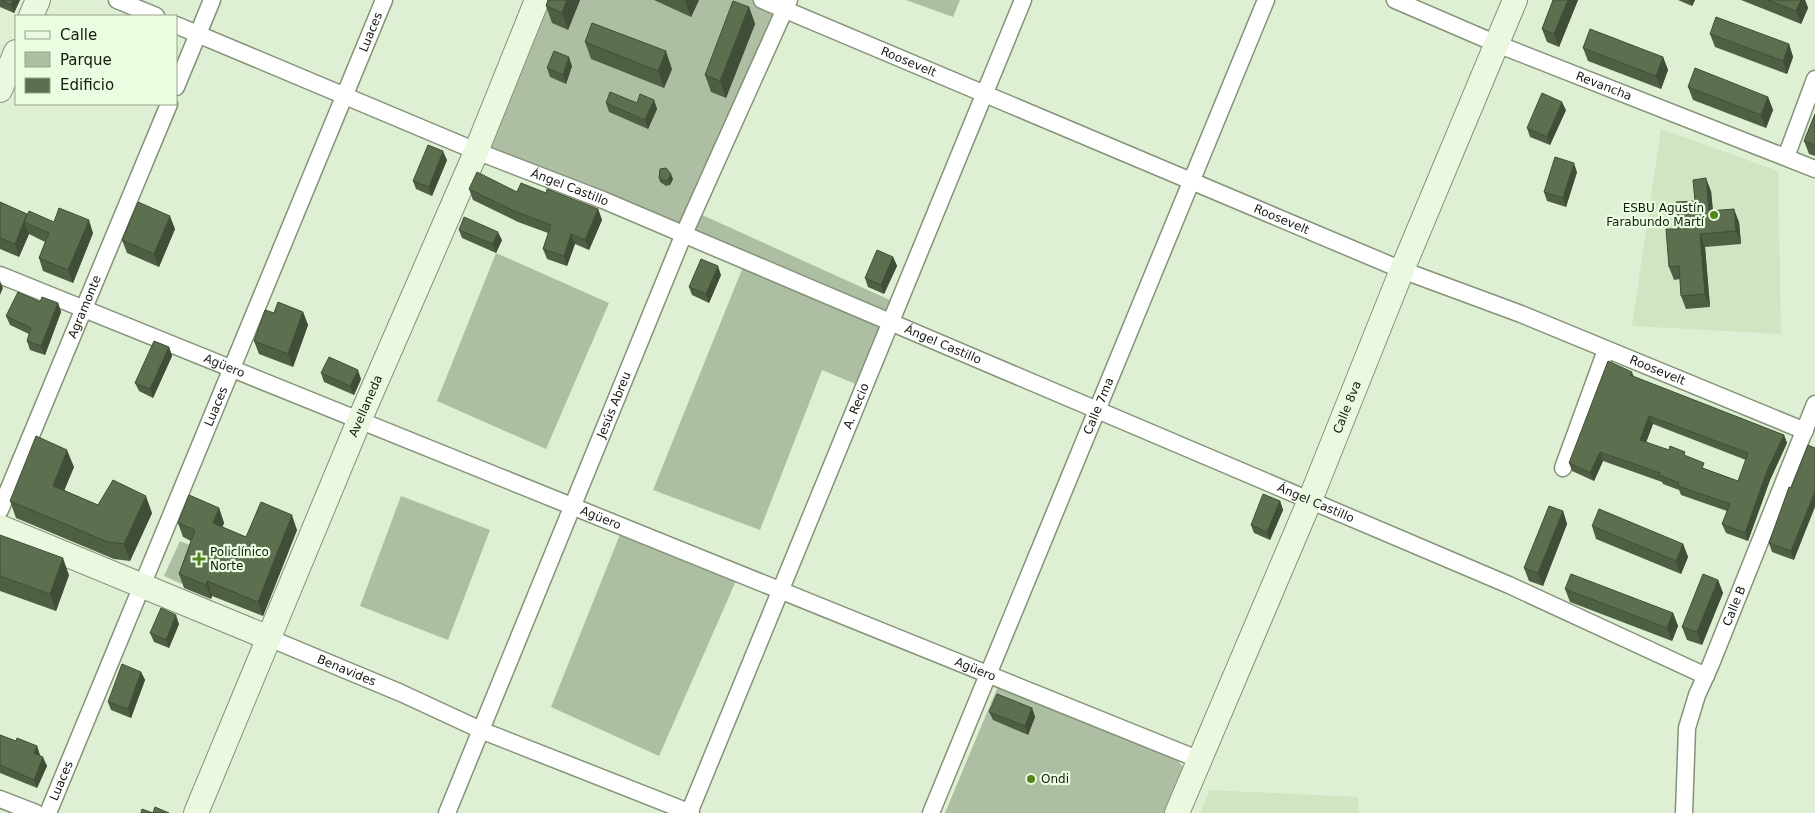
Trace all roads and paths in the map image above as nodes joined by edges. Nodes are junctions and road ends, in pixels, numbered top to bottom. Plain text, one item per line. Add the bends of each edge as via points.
1 (38, 0) edge
2 (117, 0) edge
3 (212, 0) edge
4 (384, 0) edge
5 (537, 0) edge
6 (762, 0) edge
7 (1022, 0) edge
8 (1266, 0) edge
9 (1395, 0) edge
10 (1516, 0) edge
11 (787, 5) edge
12 (32, 15) edge
13 (154, 15) edge
14 (178, 26) edge
15 (198, 34) junction
16 (1497, 44) junction
17 (15, 54) edge
18 (1815, 79) edge
19 (178, 82) edge
20 (0, 90) edge
21 (983, 93) junction
22 (345, 95) junction
23 (169, 105) edge
24 (476, 151) junction
25 (1786, 157) junction
26 (1815, 169) edge
27 (1190, 180) junction
28 (683, 236) junction
29 (1402, 270) junction
30 (0, 275) edge
31 (84, 309) junction
32 (890, 322) junction
33 (1606, 350) junction
34 (232, 369) junction
35 (1815, 404) edge
36 (1096, 409) junction
37 (360, 420) junction
38 (1808, 437) edge
39 (1563, 468) dead end
40 (1310, 500) junction
41 (573, 507) junction
42 (0, 510) edge
43 (0, 527) edge
44 (142, 586) junction
45 (780, 590) junction
46 (269, 638) junction
47 (988, 674) junction
48 (1706, 676) junction
49 (483, 731) junction
50 (1200, 760) junction
51 (0, 798) edge
52 (36, 813) edge
53 (48, 813) edge
54 (196, 813) edge
55 (447, 813) edge
56 (690, 813) edge
57 (931, 813) edge
58 (1177, 813) edge
59 (1684, 813) edge

1 - 12 street
2 - 13 street
3 - 15 street
4 - 22 street, Luaces
5 - 24 street, Avellaneda
6 - 11 street, Roosevelt
7 - 21 street, A. Recio
8 - 27 street, Calle 7ma
9 - 16 street, Revancha
10 - 16 street, Calle 8va
11 - 21 street, Roosevelt
11 - 28 street, Jesús Abreu
14 - 15 street, Ángel Castillo
15 - 19 street
15 - 22 street, Ángel Castillo
16 - 25 street, Revancha
16 - 29 street, Calle 8va
17 - 20 street
18 - 25 street
21 - 27 street, Roosevelt
21 - 32 street, A. Recio
22 - 24 street, Ángel Castillo
22 - 34 street, Luaces
23 - 31 street, Agramonte
24 - 28 street, Ángel Castillo via 603,200
24 - 37 street, Avellaneda
25 - 26 street, Revancha
27 - 29 street, Roosevelt
27 - 36 street, Calle 7ma
28 - 32 street, Ángel Castillo
28 - 41 street, Jesús Abreu
29 - 33 street, Roosevelt
29 - 40 street, Calle 8va
30 - 31 street, Agüero
31 - 34 street, Agüero
31 - 42 street, Agramonte
32 - 36 street, Ángel Castillo
32 - 45 street, A. Recio
33 - 38 street, Roosevelt
33 - 39 street
34 - 37 street, Agüero
34 - 44 street, Luaces
35 - 38 street, Calle B
36 - 40 street, Ángel Castillo
36 - 47 street, Calle 7ma
37 - 41 street, Agüero
37 - 46 street, Avellaneda
38 - 48 street, Calle B
40 - 48 street, Ángel Castillo via 1509,585
40 - 50 street, Calle 8va
41 - 45 street, Agüero
41 - 49 street, Jesús Abreu
43 - 44 street, Benavides
44 - 46 street, Benavides
44 - 53 street, Luaces
45 - 47 street, Agüero
45 - 56 street, A. Recio
46 - 49 street, Benavides
46 - 54 street, Avellaneda
47 - 50 street, Agüero
47 - 57 street, Calle 7ma
48 - 59 street, Calle B via 1687,728
49 - 55 street, Jesús Abreu
49 - 56 street, Benavides
50 - 58 street, Calle 8va
51 - 52 street

